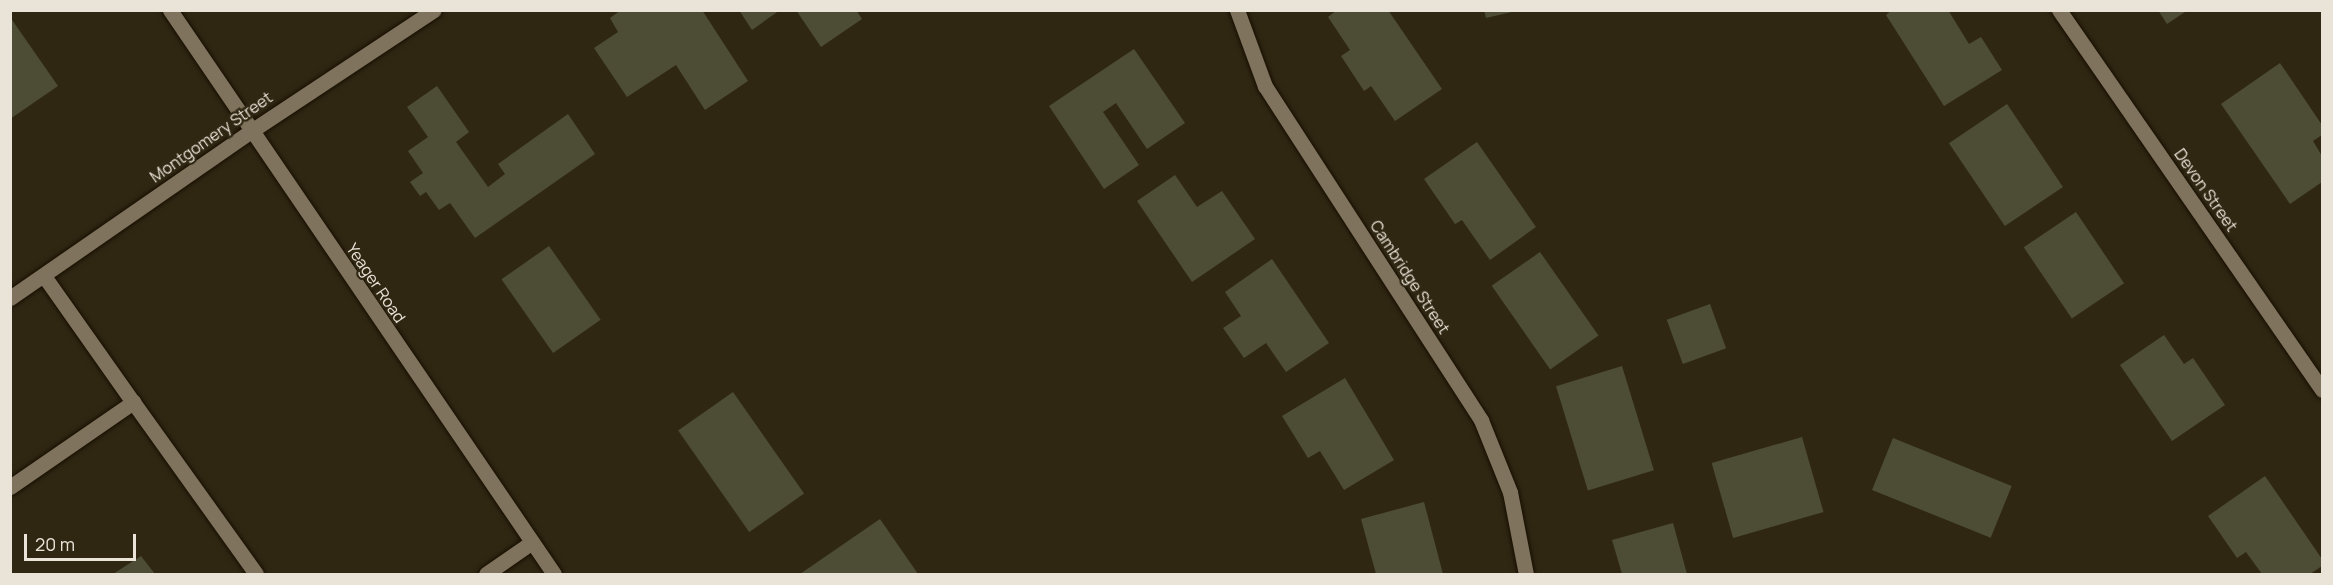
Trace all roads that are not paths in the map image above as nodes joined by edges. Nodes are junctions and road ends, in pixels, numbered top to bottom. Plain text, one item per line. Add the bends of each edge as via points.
1 (170, 10) edge
2 (434, 10) edge
3 (1237, 10) edge
4 (2059, 10) edge
5 (250, 131) junction
6 (44, 276) junction
7 (10, 298) edge
8 (2320, 380) edge
9 (133, 402) junction
10 (10, 487) edge
11 (532, 542) junction
12 (256, 574) edge
13 (486, 574) edge
14 (554, 574) edge
15 (1526, 574) edge

1 - 5 street, Yeager Road
2 - 5 street, Montgomery Street
3 - 15 street, Cambridge Street via 1265,86 1481,420 1510,492
4 - 8 street, Devon Street
5 - 6 street, Montgomery Street
5 - 11 street, Yeager Road
6 - 7 street, Montgomery Street
6 - 9 street
9 - 10 street
9 - 12 street
11 - 13 street
11 - 14 street, Yeager Road

